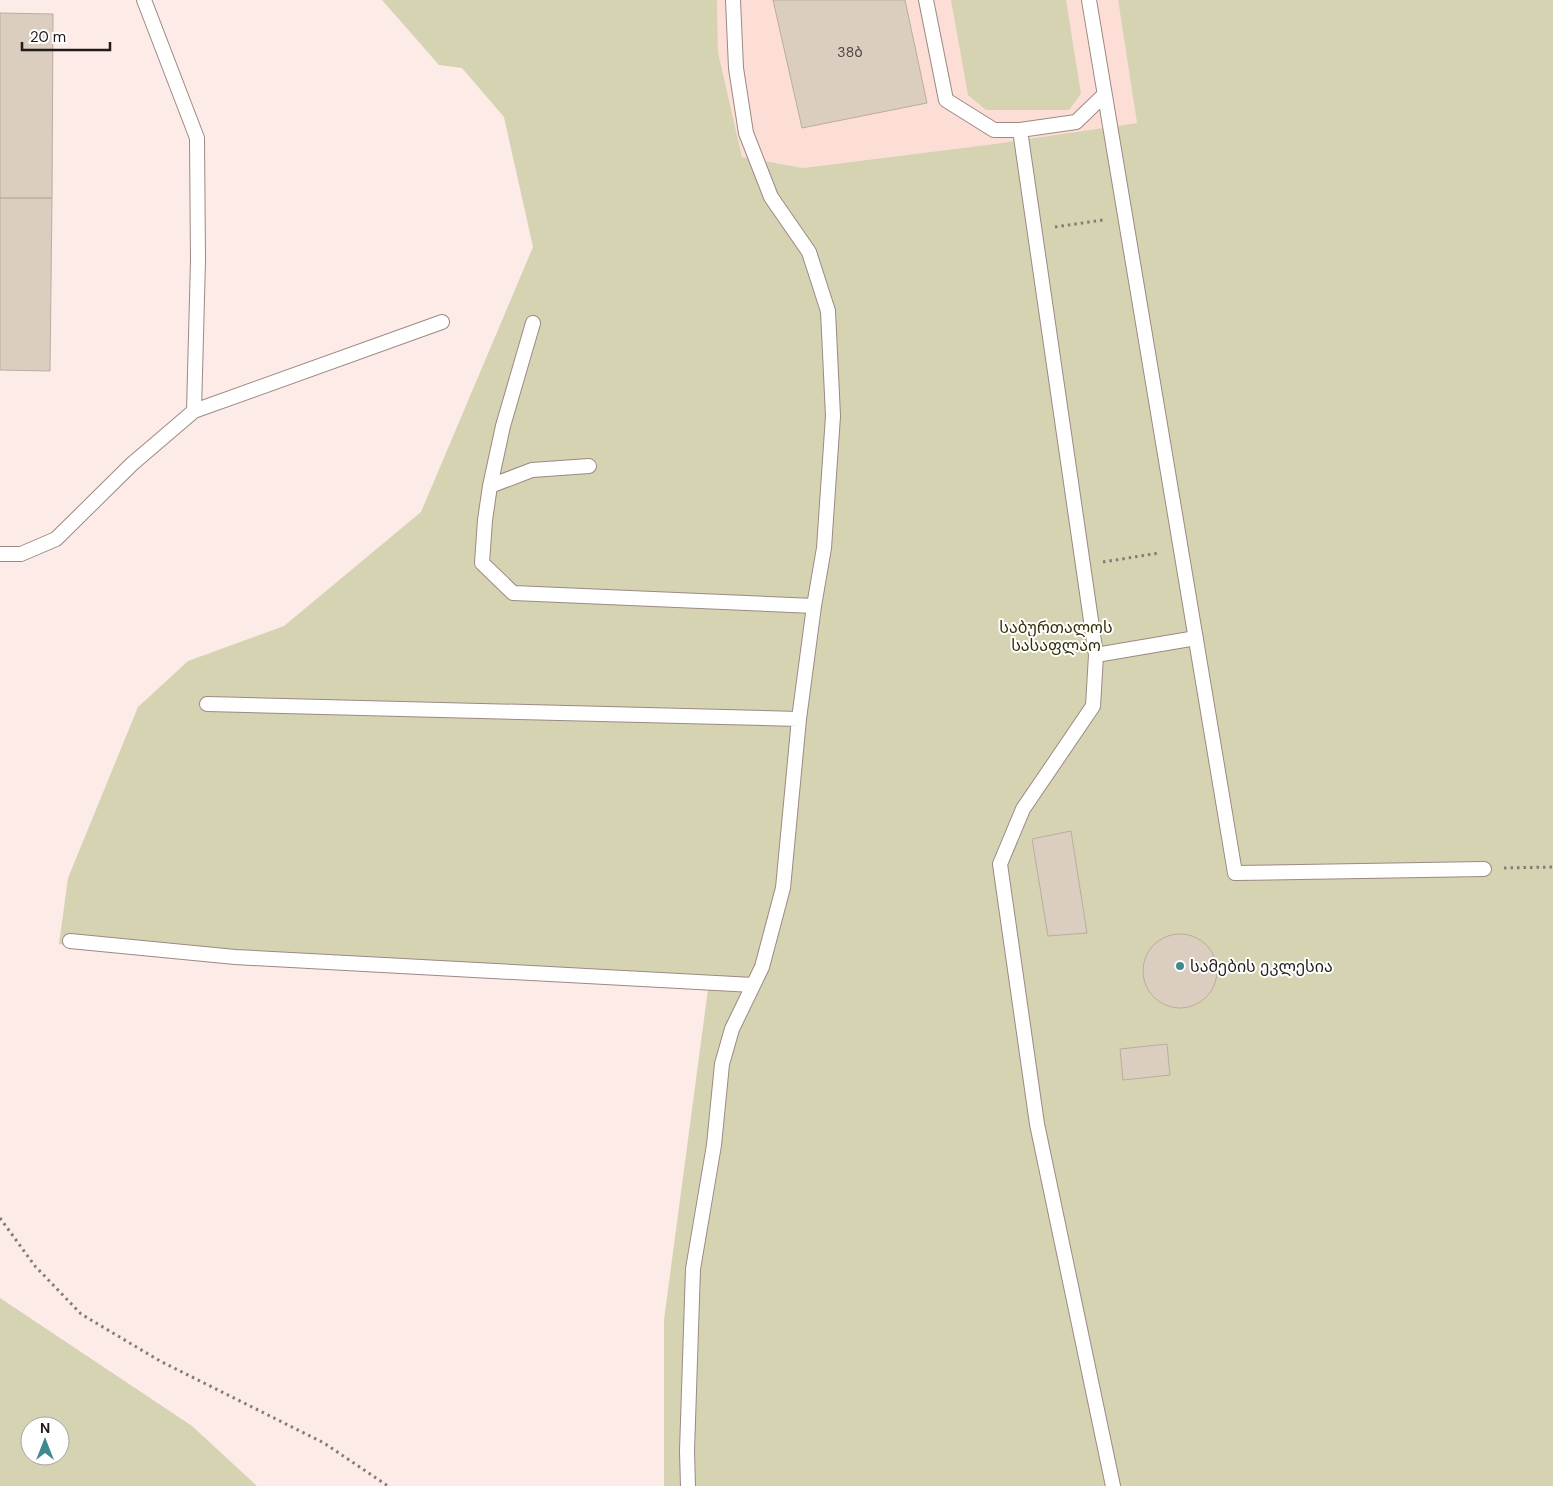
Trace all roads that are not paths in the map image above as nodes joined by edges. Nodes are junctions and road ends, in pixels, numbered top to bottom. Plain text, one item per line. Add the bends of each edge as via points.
1 (144, 0) edge
2 (155, 0) edge
3 (733, 0) edge
4 (926, 0) edge
5 (1089, 0) edge
6 (153, 23) junction
7 (1104, 95) junction
8 (1020, 130) junction
9 (442, 322) dead end
10 (533, 323) dead end
11 (194, 411) junction
12 (589, 466) dead end
13 (490, 486) junction
14 (0, 554) edge
15 (814, 606) junction
16 (1196, 638) junction
17 (1096, 655) junction
18 (207, 704) dead end
19 (799, 719) junction
20 (1484, 869) road end
21 (70, 941) dead end
22 (753, 985) junction
23 (688, 1486) edge
24 (1113, 1486) edge

1 - 6 lane
2 - 6 lane
3 - 15 lane via 736,68 746,133 771,197 809,252 828,311 833,416 824,548
4 - 8 lane via 946,100 994,130
5 - 7 lane
6 - 11 lane via 196,138 198,260
7 - 8 lane via 1076,122
7 - 16 lane
8 - 17 lane
9 - 11 lane
10 - 13 lane via 502,426
11 - 14 lane via 132,464 56,539 21,554
12 - 13 lane via 532,470
13 - 15 lane via 482,563 513,593
15 - 19 lane
16 - 17 lane
16 - 20 lane via 1235,874
17 - 24 lane via 1093,706 1023,809 1000,864 1037,1124
18 - 19 lane
19 - 22 lane via 783,888 762,967
21 - 22 lane via 235,957
22 - 23 lane via 732,1029 722,1064 714,1145 693,1269

